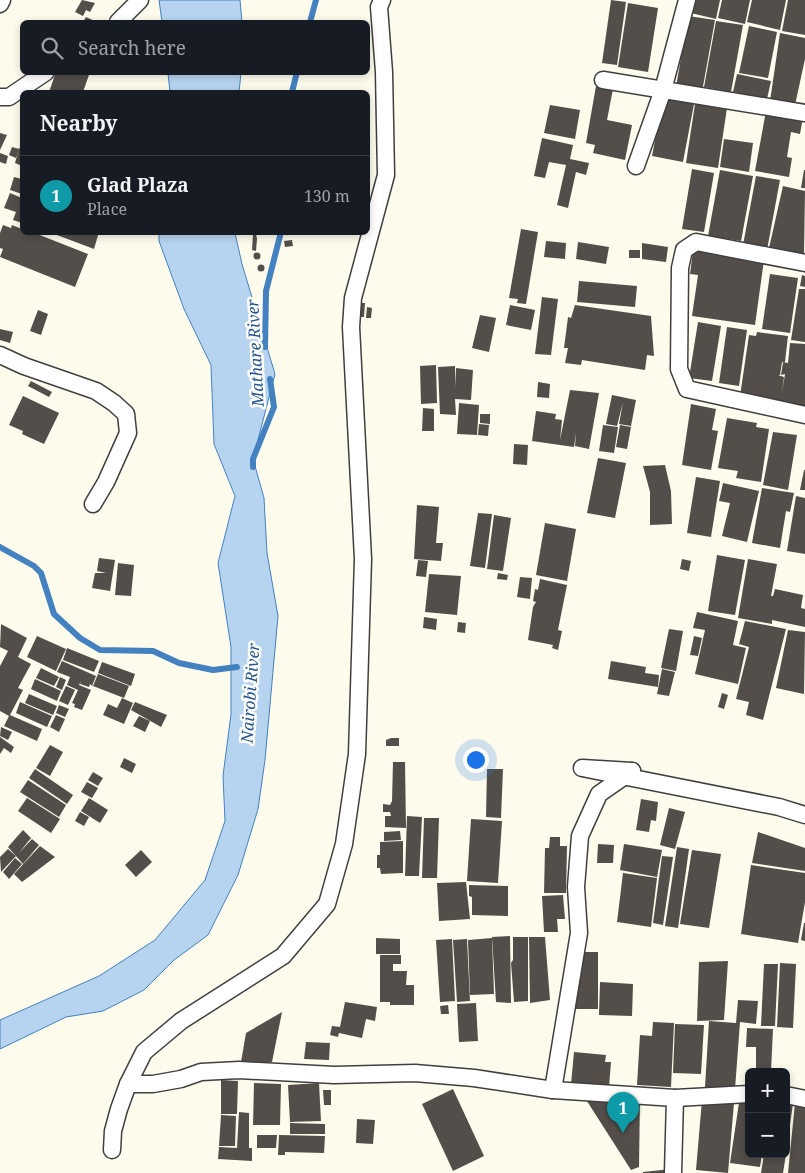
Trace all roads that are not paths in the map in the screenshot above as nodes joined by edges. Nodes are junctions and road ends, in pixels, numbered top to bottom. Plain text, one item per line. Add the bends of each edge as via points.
1 (2, 0) edge
2 (140, 0) edge
3 (382, 0) edge
4 (687, 0) edge
5 (0, 4) edge
6 (120, 20) edge
7 (42, 75) edge
8 (603, 80) dead end
9 (663, 90) junction
10 (0, 97) edge
11 (805, 113) edge
12 (636, 166) dead end
13 (370, 235) edge
14 (370, 235) edge
15 (805, 263) edge
16 (0, 356) edge
17 (805, 415) edge
18 (93, 504) dead end
19 (805, 815) edge
20 (128, 1084) junction
21 (552, 1090) junction
22 (745, 1094) edge
23 (790, 1096) edge
24 (675, 1098) junction
25 (805, 1099) edge
26 (112, 1150) dead end
27 (673, 1173) edge

1 - 5 street
2 - 6 street
3 - 13 street via 379,7 386,175
4 - 9 street
7 - 10 street via 9,97
8 - 9 street
9 - 11 street
9 - 12 street
14 - 20 street via 353,298 351,327 363,559 357,754 344,844 327,904 283,956 181,1021 144,1052
15 - 17 street via 696,242 684,250 680,268 679,369 687,388
16 - 18 street via 96,391 126,414 128,433
19 - 21 street via 779,807 629,777 619,776 582,768 632,771 624,776 616,782 600,794 580,836 576,887 580,933
20 - 21 street via 153,1084 201,1072 239,1070 334,1075 415,1074 474,1078
20 - 26 street via 112,1131
21 - 24 street
22 - 24 street
23 - 25 street
24 - 27 street

